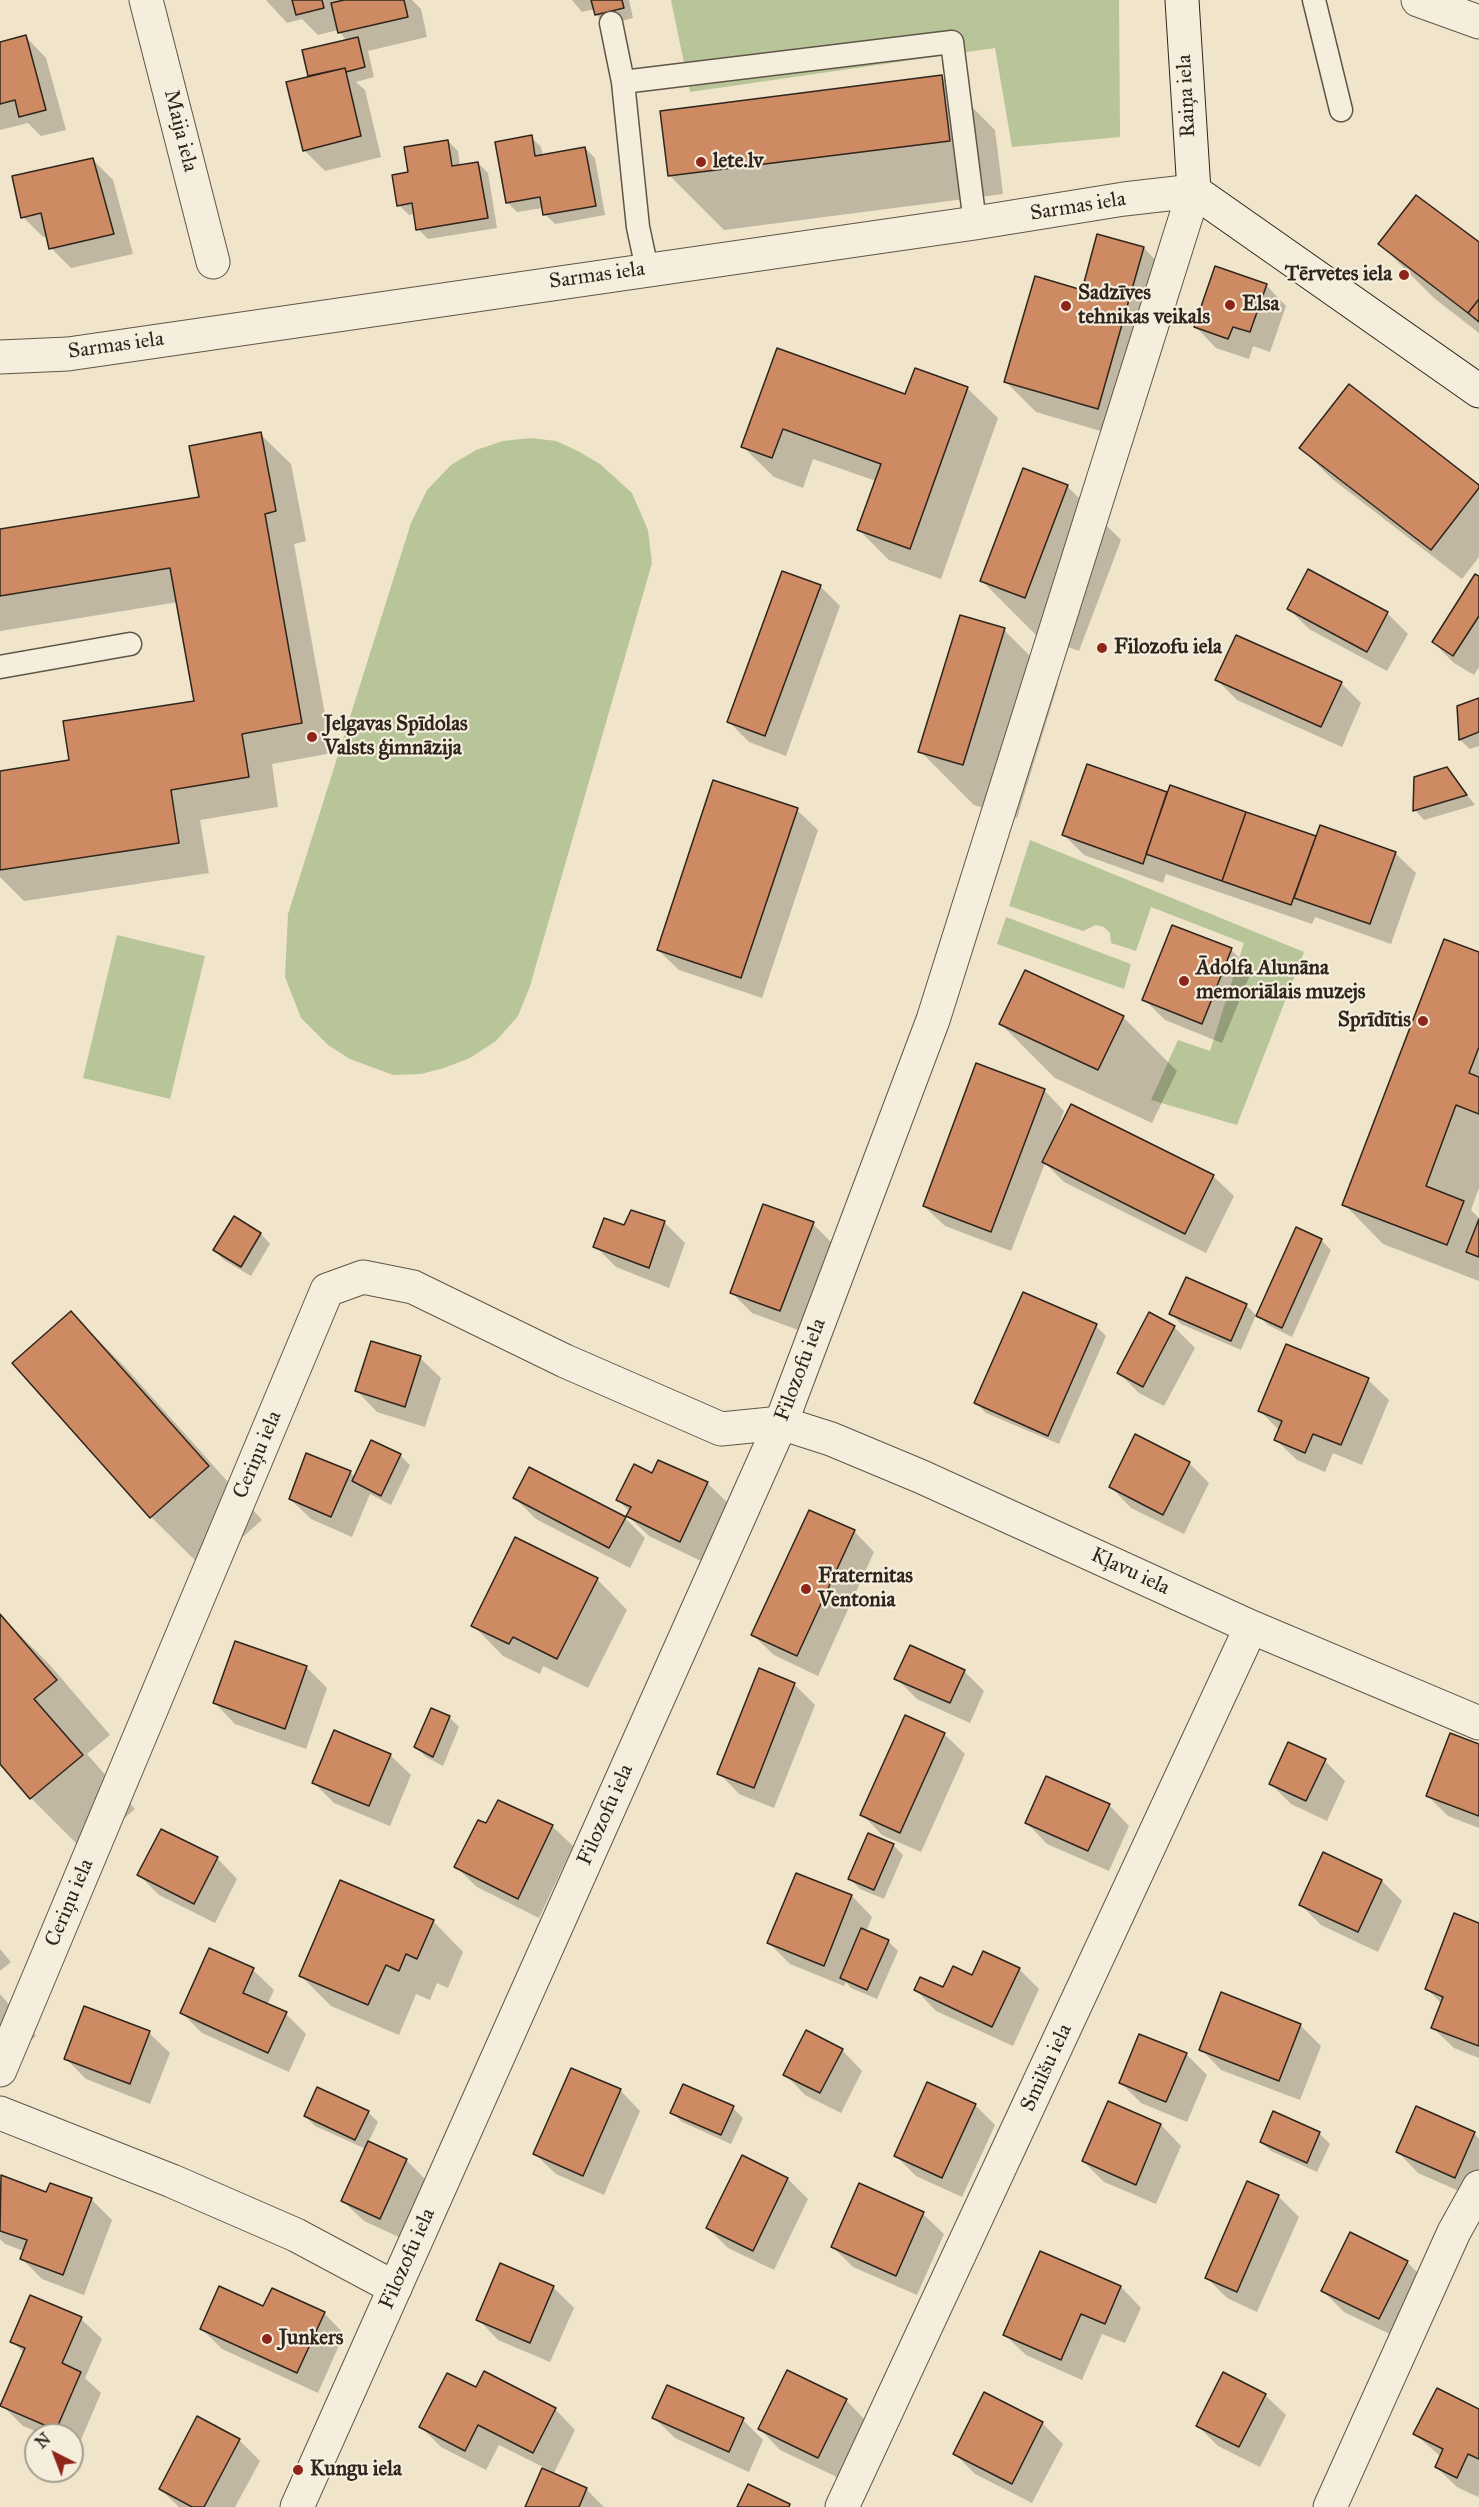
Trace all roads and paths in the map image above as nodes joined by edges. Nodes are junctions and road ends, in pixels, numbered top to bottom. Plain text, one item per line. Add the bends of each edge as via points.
1 (146, 0) edge
2 (1182, 0) edge
3 (1314, 0) edge
4 (1418, 0) edge
5 (1479, 22) edge
6 (611, 23) dead end
7 (623, 82) junction
8 (1341, 110) dead end
9 (1194, 191) junction
10 (975, 223) junction
11 (213, 262) dead end
12 (647, 269) junction
13 (0, 357) edge
14 (1479, 391) edge
15 (130, 644) dead end
16 (0, 667) edge
17 (781, 1423) junction
18 (1251, 1627) junction
19 (1479, 1724) edge
20 (0, 2070) edge
21 (0, 2113) edge
22 (1479, 2187) edge
23 (395, 2288) junction
24 (297, 2507) edge
25 (842, 2507) edge
26 (1330, 2507) edge

1 - 11 street, Maija iela
2 - 9 street, Raiņa iela
3 - 8 lane
4 - 5 street
6 - 7 lane
7 - 10 lane via 952,42
7 - 12 lane via 638,227
9 - 10 street, Sarmas iela
9 - 14 street
9 - 17 street, Filozofu iela via 933,1020
10 - 12 street, Sarmas iela
12 - 13 street, Sarmas iela via 68,354
15 - 16 lane
17 - 18 street, Kļavu iela via 922,1477
17 - 20 street, Ceriņu iela via 721,1429 565,1361 413,1287 363,1277 327,1290
17 - 23 street, Filozofu iela
18 - 19 street, Kļavu iela
18 - 25 street, Smilšu iela
21 - 23 street via 286,2231
22 - 26 street via 1454,2232
23 - 24 street, Filozofu iela

